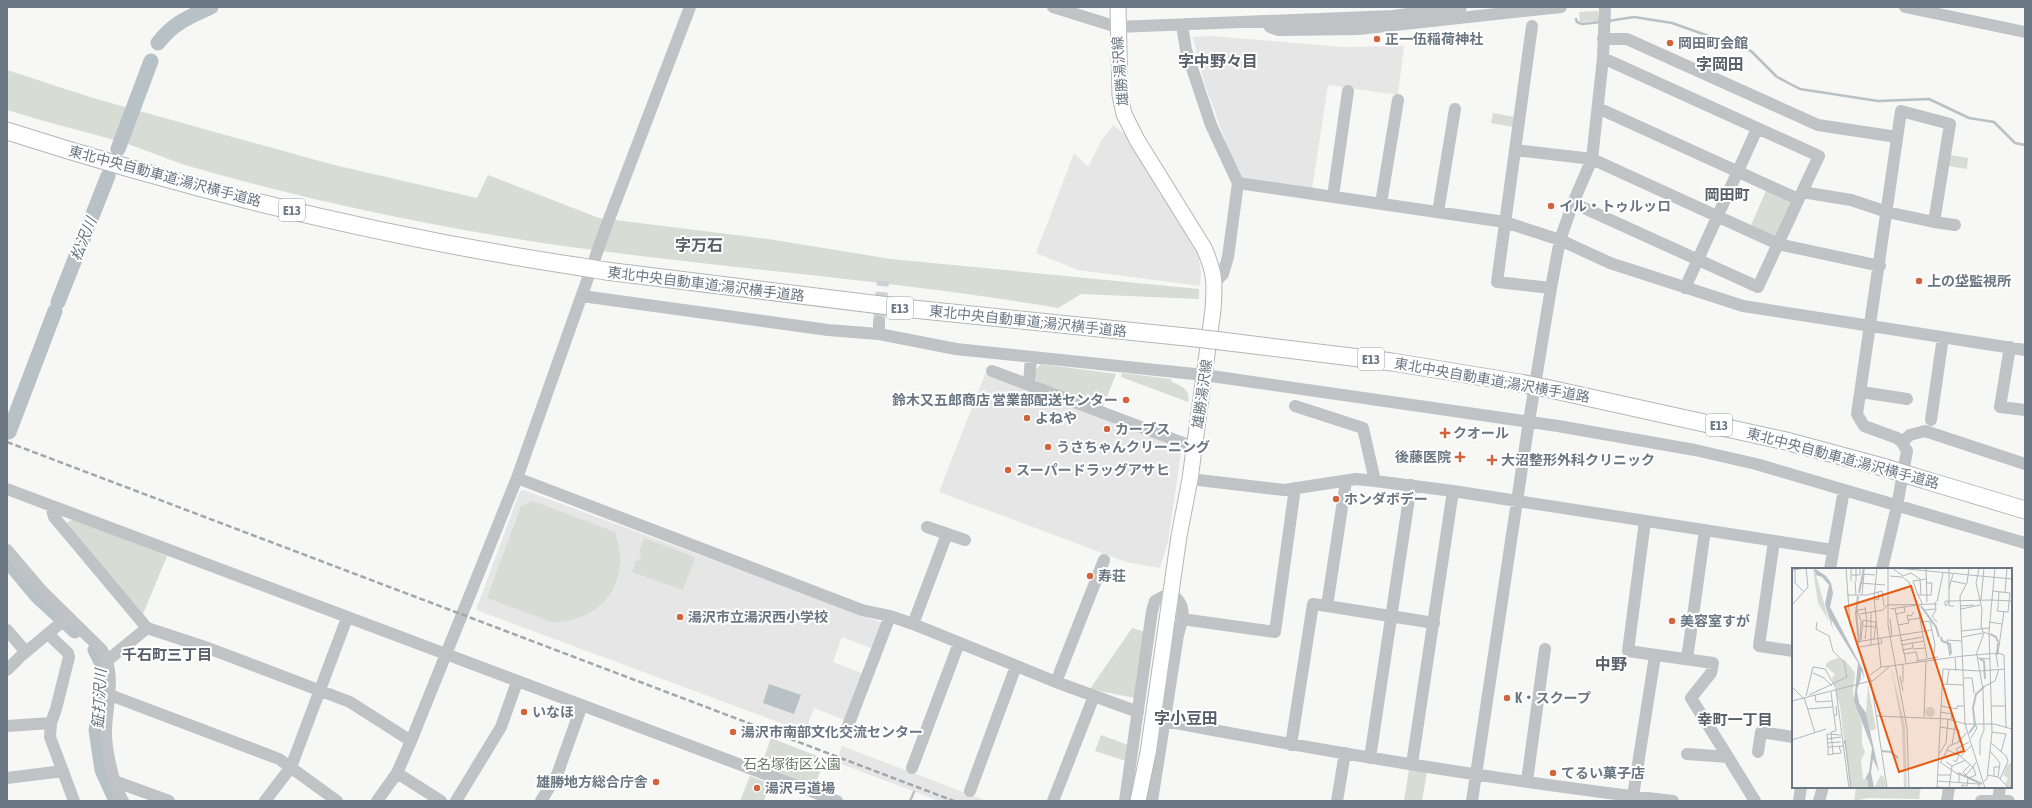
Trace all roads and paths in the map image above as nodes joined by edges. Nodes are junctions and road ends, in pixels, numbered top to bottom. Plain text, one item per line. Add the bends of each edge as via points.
1 (690, 7) edge
2 (1053, 7) edge
3 (1118, 7) edge
4 (1461, 7) edge
5 (1561, 7) edge
6 (1905, 7) edge
7 (1605, 16) edge
8 (1265, 21) junction
9 (1182, 25) junction
10 (1532, 26) dead end
11 (1117, 28) junction
12 (2025, 32) edge
13 (1603, 39) junction
14 (1603, 58) junction
15 (1348, 91) dead end
16 (1398, 100) dead end
17 (1598, 108) junction
18 (1455, 109) dead end
19 (1757, 129) junction
20 (7, 131) edge
21 (1897, 137) junction
22 (1515, 150) junction
23 (1592, 160) junction
24 (1737, 172) junction
25 (1238, 183) junction
26 (1333, 196) junction
27 (1800, 196) junction
28 (1381, 203) junction
29 (1573, 203) junction
30 (1438, 212) junction
31 (1887, 212) junction
32 (1717, 216) junction
33 (1505, 222) junction
34 (1934, 222) junction
35 (1955, 225) dead end
36 (1560, 240) junction
37 (1778, 244) junction
38 (1697, 259) junction
39 (1880, 266) junction
40 (1215, 282) junction
41 (1551, 288) junction
42 (1685, 288) junction
43 (582, 296) junction
44 (879, 322) tunnel mouth
45 (1870, 326) junction
46 (879, 334) junction
47 (1943, 338) junction
48 (2010, 347) junction
49 (2025, 350) edge
50 (1031, 357) junction
51 (992, 371) dead end
52 (1204, 375) junction
53 (1029, 385) junction
54 (1860, 392) junction
55 (1907, 399) dead end
56 (1295, 406) dead end
57 (2025, 410) edge
58 (1931, 420) dead end
59 (1529, 421) junction
60 (1902, 442) junction
61 (1194, 447) junction
62 (2025, 464) edge
63 (517, 478) junction
64 (1190, 479) junction
65 (1346, 481) junction
66 (1376, 481) junction
67 (1411, 485) junction
68 (1296, 488) junction
69 (7, 489) edge
70 (1844, 490) junction
71 (1453, 491) junction
72 (1518, 502) junction
73 (51, 506) junction
74 (1898, 506) junction
75 (2025, 510) edge
76 (1645, 521) junction
77 (927, 527) dead end
78 (1705, 530) junction
79 (947, 534) junction
80 (965, 540) dead end
81 (1774, 541) junction
82 (2025, 544) edge
83 (7, 550) edge
84 (1833, 550) junction
85 (1104, 560) dead end
86 (1830, 568) edge
87 (1882, 568) edge
88 (1170, 593) junction
89 (1327, 606) junction
90 (890, 616) junction
91 (1392, 616) junction
92 (347, 618) junction
93 (66, 619) junction
94 (1182, 619) junction
95 (1434, 623) junction
96 (913, 624) junction
97 (147, 628) junction
98 (7, 630) edge
99 (48, 634) junction
100 (959, 643) junction
101 (1545, 650) dead end
102 (1792, 651) edge
103 (26, 652) junction
104 (447, 654) junction
105 (1655, 656) junction
106 (1687, 659) junction
107 (108, 660) junction
108 (1016, 666) junction
109 (7, 670) edge
110 (517, 682) junction
111 (1056, 682) junction
112 (319, 691) junction
113 (110, 695) junction
114 (1094, 696) junction
115 (582, 705) junction
116 (1138, 712) junction
117 (1165, 721) junction
118 (51, 723) junction
119 (7, 726) edge
120 (846, 730) dead end
121 (1792, 737) edge
122 (412, 741) junction
123 (1291, 745) junction
124 (1758, 752) dead end
125 (1345, 753) junction
126 (1687, 754) dead end
127 (1728, 756) junction
128 (1370, 758) junction
129 (1412, 764) junction
130 (291, 767) junction
131 (912, 768) dead end
132 (63, 771) junction
133 (397, 773) junction
134 (1476, 774) junction
135 (7, 778) edge
136 (114, 781) junction
137 (1527, 781) junction
138 (1801, 788) edge
139 (1823, 788) edge
140 (1949, 788) edge
141 (2000, 788) edge
142 (970, 791) dead end
143 (1126, 795) edge
144 (1587, 796) edge
145 (1634, 796) junction
146 (821, 798) edge
147 (1613, 798) edge
148 (74, 801) edge
149 (123, 801) edge
150 (168, 801) edge
151 (265, 801) edge
152 (337, 801) edge
153 (377, 801) edge
154 (440, 801) edge
155 (456, 801) edge
156 (541, 801) edge
157 (837, 801) edge
158 (1053, 801) edge
159 (1138, 801) edge
160 (1152, 801) edge
161 (1336, 801) edge
162 (1472, 801) edge
163 (1673, 801) edge
164 (1755, 801) edge
165 (1799, 801) edge
166 (1819, 801) edge
167 (1947, 801) edge
168 (1981, 801) edge
169 (1998, 801) edge
170 (2009, 801) edge

1 - 43 street
2 - 11 street
3 - 11 main road, 雄勝湯沢線
4 - 8 street via 1392,16
5 - 8 street via 1358,29 1278,30 1270,27
6 - 12 street
7 - 13 street
8 - 9 street
9 - 11 street
9 - 25 street via 1186,50 1210,125
10 - 22 street
11 - 40 main road, 雄勝湯沢線 via 1120,96 1124,114 1137,140 1204,248
13 - 14 street
13 - 21 street via 1627,39 1818,125
14 - 17 street
14 - 19 street
15 - 26 street
16 - 28 street
17 - 23 street
17 - 24 street
18 - 30 street
19 - 24 street
19 - 27 street via 1819,156
20 - 75 highway, 東北中央自動車道;湯沢横手道路 / E13, bridge via 160,176 280,207 458,247 606,271 913,310 1221,341 1392,362 1520,383 1786,441
21 - 31 street
21 - 34 street via 1901,111 1950,124
22 - 23 street
22 - 33 street
23 - 29 street
23 - 32 street
24 - 27 street
24 - 32 street
25 - 26 street
25 - 40 street via 1228,257 1223,274
26 - 28 street
27 - 31 street via 1851,200
27 - 37 street
28 - 30 street
29 - 36 street
29 - 38 street
30 - 33 street
31 - 34 street
31 - 39 street
32 - 37 street
32 - 38 street
33 - 36 street
33 - 41 street via 1497,282
34 - 35 street
36 - 41 street
36 - 42 street via 1610,263
37 - 38 street via 1758,286
37 - 39 street
38 - 42 street
39 - 45 street
40 - 52 main road, 雄勝湯沢線
41 - 59 street
42 - 45 street via 1743,306
43 - 46 street via 828,330
43 - 63 street
44 - 46 street
45 - 47 street
45 - 54 street
46 - 50 street via 956,349
47 - 48 street
47 - 58 street
48 - 49 street
48 - 57 street via 2000,407
50 - 52 street
50 - 53 street
51 - 53 street
52 - 59 street
52 - 61 main road, 雄勝湯沢線
53 - 61 street
54 - 55 street
54 - 60 street via 1857,414 1864,426
56 - 66 street via 1363,428
59 - 70 street via 1695,450 1756,464
59 - 72 street
60 - 62 street via 1910,435 1925,431
60 - 74 street via 1907,451
61 - 64 main road, 雄勝湯沢線
63 - 90 street via 862,610
63 - 104 street
64 - 68 street via 1284,490
64 - 88 main road, 雄勝湯沢線
65 - 66 street
65 - 68 street
65 - 89 street
66 - 67 street
67 - 71 street
67 - 91 street
68 - 94 street via 1276,632
69 - 73 street
70 - 74 street
70 - 84 street
71 - 72 street
71 - 95 street
72 - 76 street
72 - 134 street
73 - 92 street
73 - 97 street via 54,517
74 - 82 street
74 - 87 street
76 - 78 street
76 - 105 street via 1628,651
77 - 79 street
78 - 81 street
78 - 106 street
79 - 80 street
79 - 96 street
81 - 84 street
81 - 102 street via 1759,646
83 - 93 street
84 - 86 street
85 - 111 street
88 - 94 street via 1182,604
88 - 116 street via 1155,601 1153,606
88 - 159 main road, 雄勝湯沢線, bridge via 1148,753
89 - 91 street
89 - 123 street via 1313,604
90 - 96 street
90 - 120 street
91 - 95 street
91 - 128 street
92 - 104 street
92 - 112 street
93 - 99 street
93 - 107 street via 102,650
94 - 117 street
95 - 129 street
96 - 100 street
97 - 107 street
97 - 112 street via 208,648
98 - 103 street
99 - 103 street
99 - 118 street via 69,657
100 - 108 street
100 - 131 street
101 - 137 street
103 - 109 street
104 - 110 street
104 - 122 street
105 - 106 street
105 - 145 street
106 - 127 street via 1713,663 1712,673 1691,698
107 - 113 street
108 - 111 street
108 - 142 street
110 - 115 street
110 - 155 street via 501,727
111 - 114 street
112 - 122 street via 350,702
112 - 130 street
113 - 130 street via 279,759
113 - 136 street via 106,734
114 - 116 street
114 - 158 street
115 - 146 street
115 - 156 street via 557,776
116 - 143 street
117 - 123 street
117 - 160 street
118 - 119 street
118 - 132 street via 50,737
121 - 124 street via 1761,732
122 - 133 street
123 - 125 street
125 - 128 street
125 - 161 street
126 - 127 street
127 - 164 street
128 - 129 street
129 - 134 street
130 - 151 street
130 - 152 street
132 - 135 street
132 - 148 street
133 - 153 street
133 - 154 street
134 - 137 street
134 - 162 street
136 - 149 street
136 - 150 street
137 - 144 street
138 - 165 street
139 - 166 street
140 - 167 street
141 - 169 street
143 - 160 street
144 - 147 street
145 - 147 street
145 - 163 street
146 - 157 street
168 - 169 street
169 - 170 street

